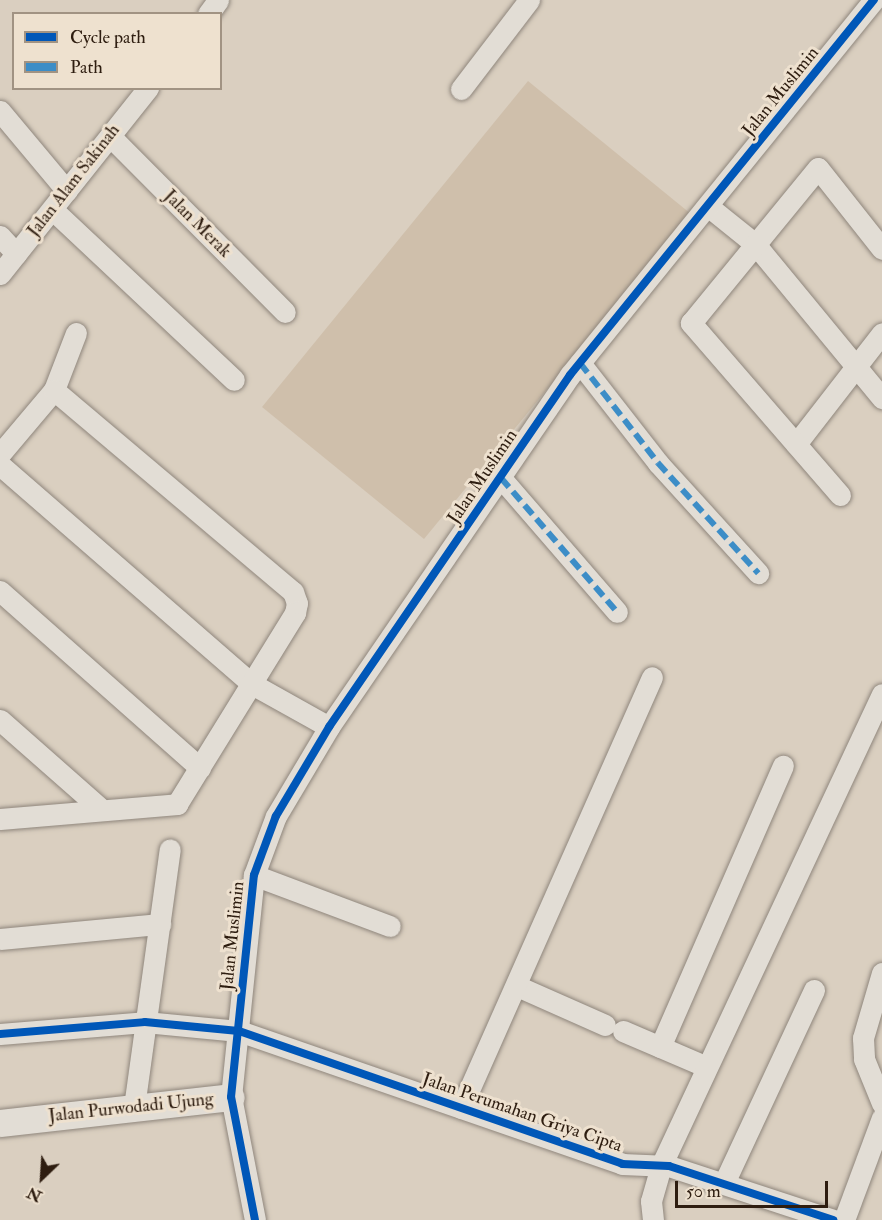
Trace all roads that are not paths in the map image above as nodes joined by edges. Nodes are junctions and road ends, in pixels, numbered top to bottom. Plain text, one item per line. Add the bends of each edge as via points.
1 (529, 0) edge
2 (874, 0) edge
3 (461, 89) dead end
4 (146, 90) edge
5 (0, 111) edge
6 (110, 136) junction
7 (67, 191) junction
8 (709, 207) junction
9 (53, 210) junction
10 (0, 236) edge
11 (755, 244) junction
12 (882, 249) edge
13 (16, 254) junction
14 (0, 274) edge
15 (285, 312) dead end
16 (76, 333) dead end
17 (882, 333) edge
18 (580, 363) junction
19 (855, 365) junction
20 (234, 380) dead end
21 (54, 390) junction
22 (882, 398) edge
23 (796, 444) junction
24 (0, 454) edge
25 (0, 465) edge
26 (501, 478) junction
27 (840, 495) dead end
28 (758, 573) dead end
29 (0, 591) edge
30 (617, 612) dead end
31 (652, 677) dead end
32 (252, 684) junction
33 (882, 694) edge
34 (0, 720) edge
35 (329, 728) junction
36 (783, 766) dead end
37 (200, 768) junction
38 (102, 810) junction
39 (0, 819) edge
40 (170, 849) dead end
41 (254, 875) junction
42 (159, 924) junction
43 (390, 926) dead end
44 (0, 939) edge
45 (882, 973) edge
46 (517, 986) junction
47 (814, 990) dead end
48 (145, 1022) junction
49 (239, 1031) junction
50 (0, 1034) edge
51 (660, 1047) junction
52 (707, 1067) junction
53 (231, 1098) junction
54 (882, 1103) edge
55 (134, 1107) junction
56 (461, 1108) junction
57 (882, 1118) edge
58 (0, 1124) edge
59 (661, 1166) junction
60 (724, 1183) junction
61 (255, 1220) edge
62 (653, 1220) edge
63 (833, 1220) edge
64 (844, 1220) edge

1 - 3 street
2 - 8 street, Jalan Muslimin
4 - 6 street, Jalan Alam Sakinah
5 - 7 street
6 - 7 street, Jalan Alam Sakinah
6 - 15 street, Jalan Merak
7 - 9 street, Jalan Alam Sakinah
8 - 11 street
8 - 18 street, Jalan Muslimin
9 - 13 street, Jalan Alam Sakinah
9 - 20 street
10 - 13 street
11 - 12 street via 818,168
11 - 19 street
11 - 23 street via 691,323
13 - 14 street, Jalan Alam Sakinah
16 - 21 street
17 - 19 street
18 - 26 street, Jalan Muslimin
18 - 28 street via 658,463
19 - 22 street
19 - 23 street
21 - 24 street
21 - 32 street via 293,592 295,613
23 - 27 street
25 - 32 street
26 - 30 street
26 - 35 street, Jalan Muslimin
29 - 37 street
31 - 46 street
32 - 35 street
32 - 37 street
33 - 52 street
34 - 38 street
35 - 41 street, Jalan Muslimin via 276,816
36 - 51 street
37 - 38 street via 177,804
38 - 39 street
40 - 42 street
41 - 43 street
41 - 49 street, Jalan Muslimin
42 - 44 street
42 - 48 street
45 - 54 street via 863,1038 864,1059
46 - 51 street
46 - 56 street
47 - 60 street
48 - 49 street, Jalan Perumahan Griya Cipta
48 - 50 street, Jalan Perumahan Griya Cipta
48 - 55 street
49 - 53 street, Jalan Purwodadi Ujung
49 - 56 street, Jalan Perumahan Griya Cipta
51 - 52 street
52 - 59 street
53 - 55 street, Jalan Purwodadi Ujung
53 - 61 street
55 - 58 street, Jalan Purwodadi Ujung
56 - 59 street, Jalan Perumahan Griya Cipta via 622,1164
57 - 64 street
59 - 60 street, Jalan Perumahan Griya Cipta
59 - 62 street via 651,1201
60 - 63 street, Jalan Perumahan Griya Cipta

